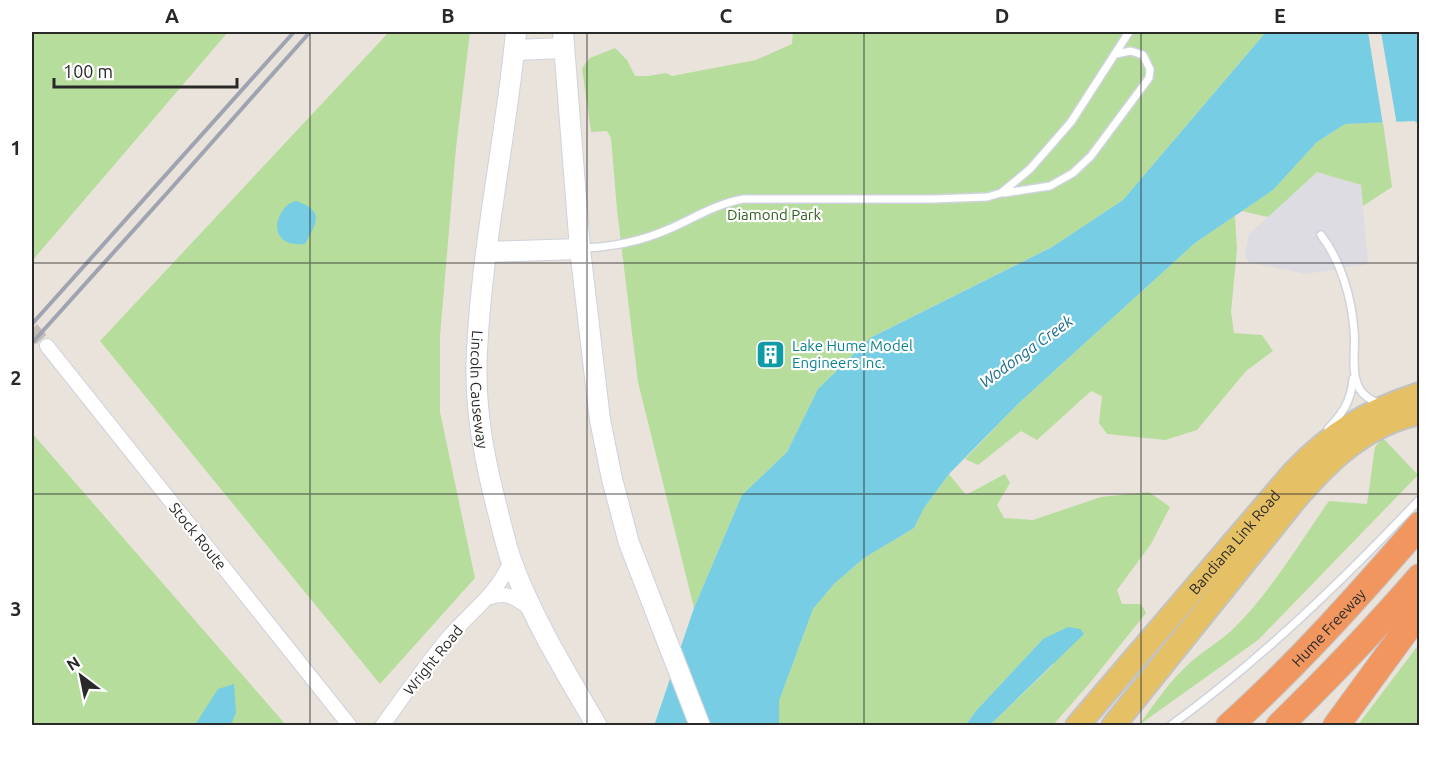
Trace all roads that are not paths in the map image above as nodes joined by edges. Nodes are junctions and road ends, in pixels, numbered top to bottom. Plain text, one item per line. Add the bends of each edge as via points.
1 (1129, 32) edge
2 (563, 40) edge
3 (516, 41) edge
4 (1116, 54) junction
5 (1001, 193) junction
6 (1321, 235) dead end
7 (580, 249) junction
8 (486, 252) junction
9 (47, 346) tunnel mouth
10 (1354, 368) junction
11 (1419, 394) edge
12 (1389, 404) junction
13 (1419, 413) edge
14 (1312, 453) junction
15 (1419, 499) edge
16 (1419, 525) edge
17 (511, 560) junction
18 (1419, 577) edge
19 (487, 598) junction
20 (532, 610) junction
21 (1419, 611) edge
22 (592, 718) edge
23 (350, 726) edge
24 (382, 726) edge
25 (700, 726) edge
26 (1077, 726) edge
27 (1113, 726) edge
28 (1170, 726) edge
29 (1229, 726) edge
30 (1279, 726) edge
31 (1336, 726) edge

1 - 4 lane
2 - 3 main road
2 - 7 main road
3 - 8 main road, Lincoln Causeway
4 - 5 lane via 1065,130 1030,169
4 - 5 lane via 1131,51 1143,55 1149,63 1149,78 1091,156 1059,182 1039,189
5 - 7 lane via 933,199 743,199 720,204 638,240
6 - 10 lane via 1335,257 1350,303
7 - 8 main road
7 - 25 main road via 600,420 628,543
8 - 17 main road, Lincoln Causeway via 477,352 478,408 484,460
9 - 23 street, Stock Route
10 - 12 lane via 1358,386 1365,395
10 - 14 lane via 1349,402
11 - 12 main road, Bandiana Link Road
12 - 14 main road, Bandiana Link Road via 1346,427
13 - 27 main road, Bandiana Link Road via 1368,433 1323,468
14 - 26 main road, Bandiana Link Road
15 - 28 lane via 1296,624
16 - 29 highway, Hume Freeway via 1325,633
17 - 19 street, Wright Road
17 - 20 main road, Lincoln Causeway
18 - 30 highway via 1386,617
19 - 20 street via 506,594
19 - 24 street, Wright Road via 447,639
20 - 22 main road, Lincoln Causeway
21 - 31 highway

